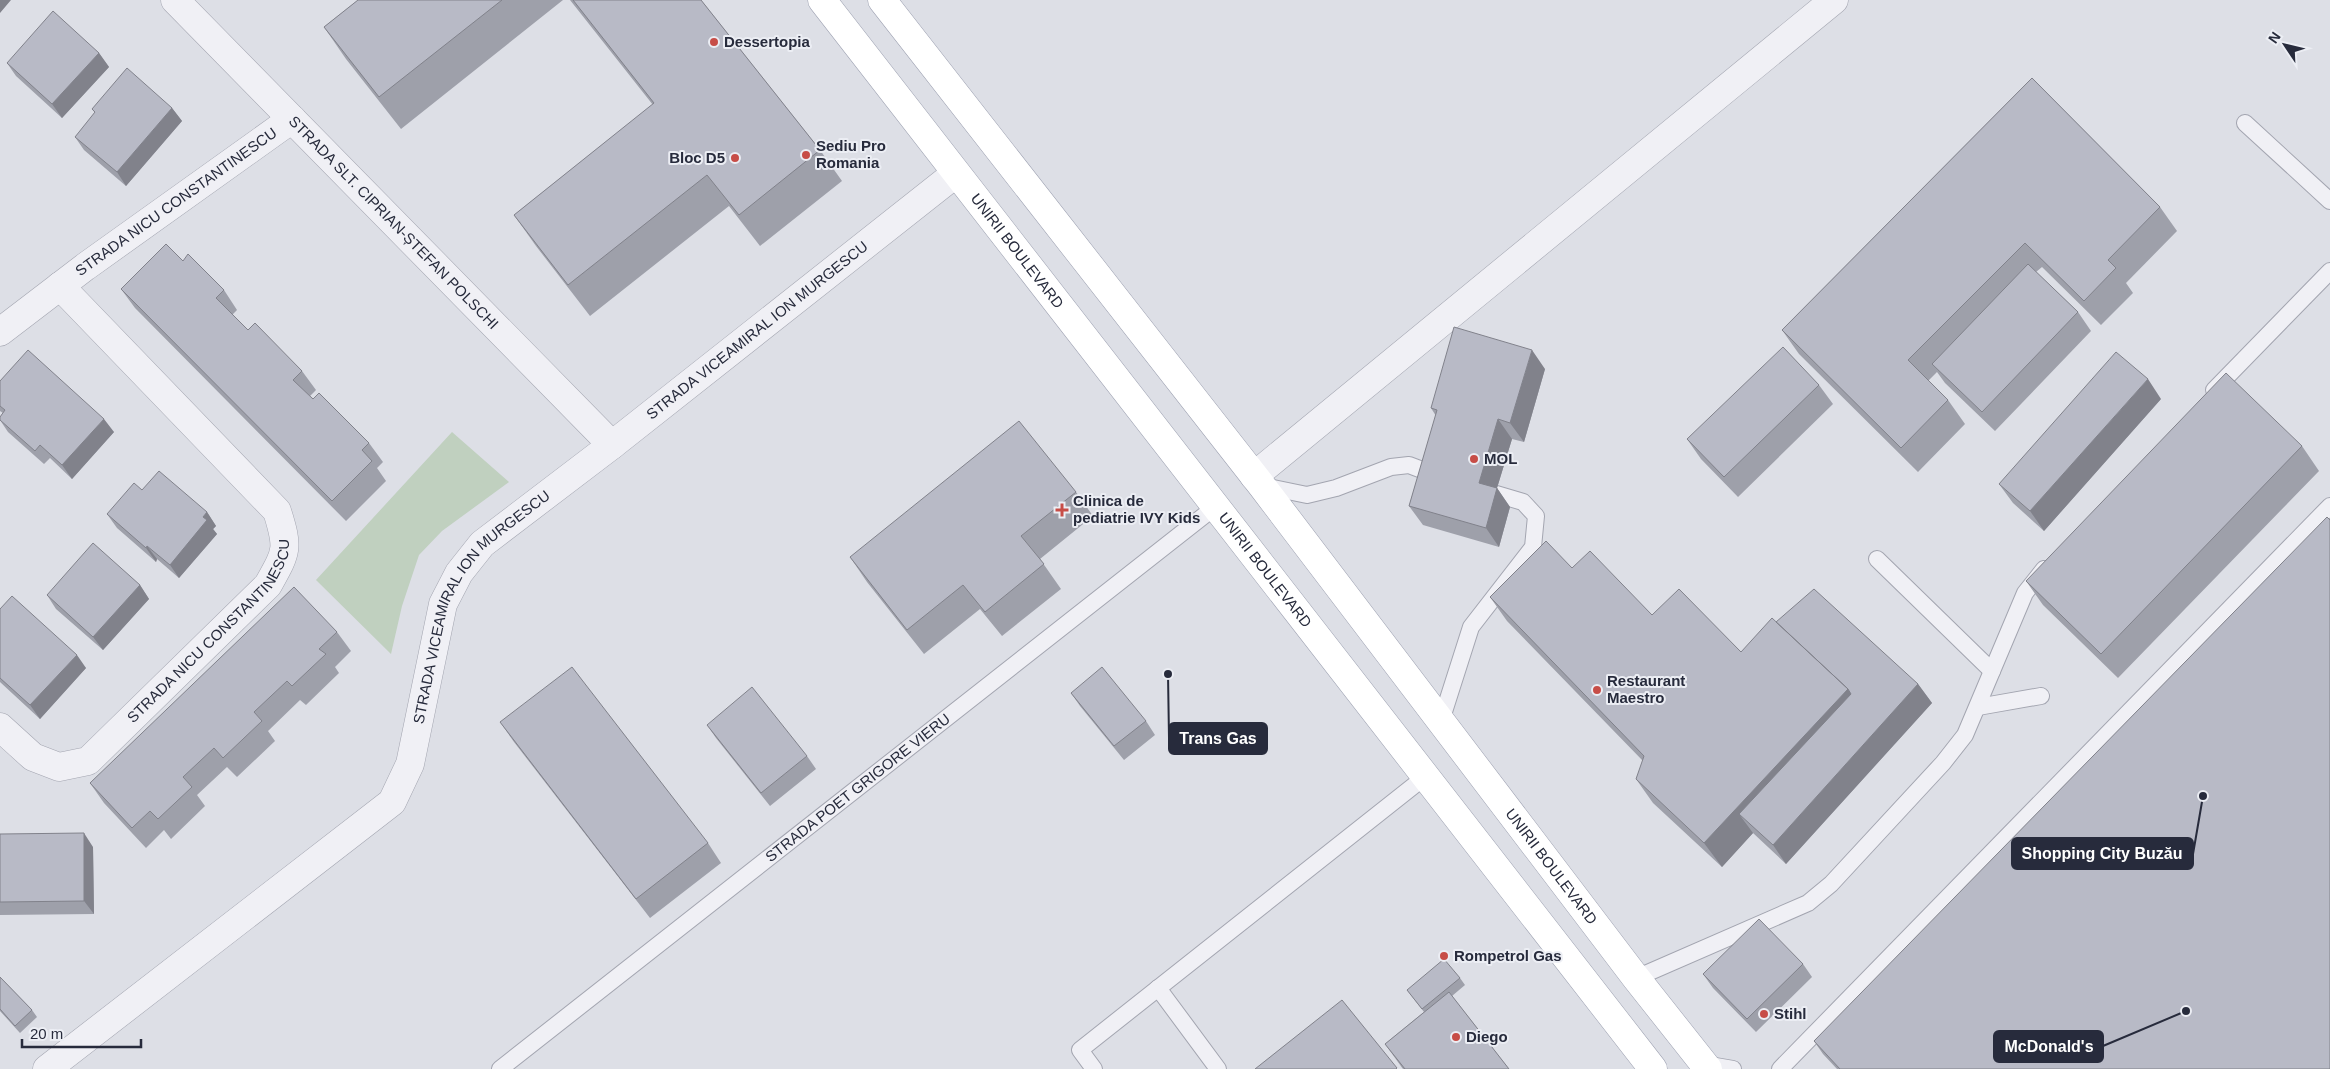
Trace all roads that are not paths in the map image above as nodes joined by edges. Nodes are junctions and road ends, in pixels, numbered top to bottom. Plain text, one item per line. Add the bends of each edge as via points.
1 (175, 0) edge
2 (822, 0) edge
3 (882, 0) edge
4 (1834, 0) edge
5 (292, 119) junction
6 (2245, 123) dead end
7 (955, 174) junction
8 (2330, 201) edge
9 (2330, 271) edge
10 (60, 286) junction
11 (0, 332) edge
12 (2201, 404) edge
13 (612, 445) junction
14 (1438, 476) edge
15 (1258, 481) junction
16 (1496, 494) edge
17 (2330, 506) edge
18 (1215, 507) junction
19 (1877, 558) dead end
20 (2052, 558) edge
21 (1992, 671) junction
22 (2041, 696) dead end
23 (1978, 707) junction
24 (1441, 721) junction
25 (0, 727) edge
26 (1426, 776) junction
27 (1636, 978) junction
28 (1158, 988) junction
29 (1644, 1066) edge
30 (1706, 1067) edge
31 (48, 1069) edge
32 (500, 1069) edge
33 (1094, 1069) edge
34 (1218, 1069) edge
35 (1733, 1069) edge
36 (1780, 1069) edge

1 - 5 street, STRADA SLT. CIPRIAN-ȘTEFAN POLSCHI
2 - 7 main road, UNIRII BOULEVARD
3 - 15 main road, UNIRII BOULEVARD
4 - 15 street
5 - 10 street, STRADA NICU CONSTANTINESCU
5 - 13 street, STRADA SLT. CIPRIAN-ȘTEFAN POLSCHI
6 - 8 lane
7 - 13 street, STRADA VICEAMIRAL ION MURGESCU
7 - 18 main road, UNIRII BOULEVARD
9 - 12 lane
10 - 11 street, STRADA NICU CONSTANTINESCU
10 - 25 street, STRADA NICU CONSTANTINESCU via 277,511 286,538 283,558 268,584 88,761 59,767 33,757
13 - 31 street, STRADA VICEAMIRAL ION MURGESCU via 482,544 459,573 443,604 410,764 392,802
14 - 15 lane via 1409,466 1391,468 1307,495
15 - 24 main road, UNIRII BOULEVARD
16 - 24 lane via 1523,502 1536,516 1533,547 1471,626
17 - 36 lane
18 - 26 main road, UNIRII BOULEVARD
18 - 32 lane, STRADA POET GRIGORE VIERU
19 - 21 lane
20 - 21 lane via 2025,593
21 - 23 lane
22 - 23 lane
23 - 27 lane via 1965,736 1943,763 1831,884 1808,903
24 - 27 main road, UNIRII BOULEVARD
26 - 28 lane
26 - 29 main road, UNIRII BOULEVARD
27 - 30 main road, UNIRII BOULEVARD
28 - 33 lane via 1080,1050
28 - 34 lane
30 - 35 lane

